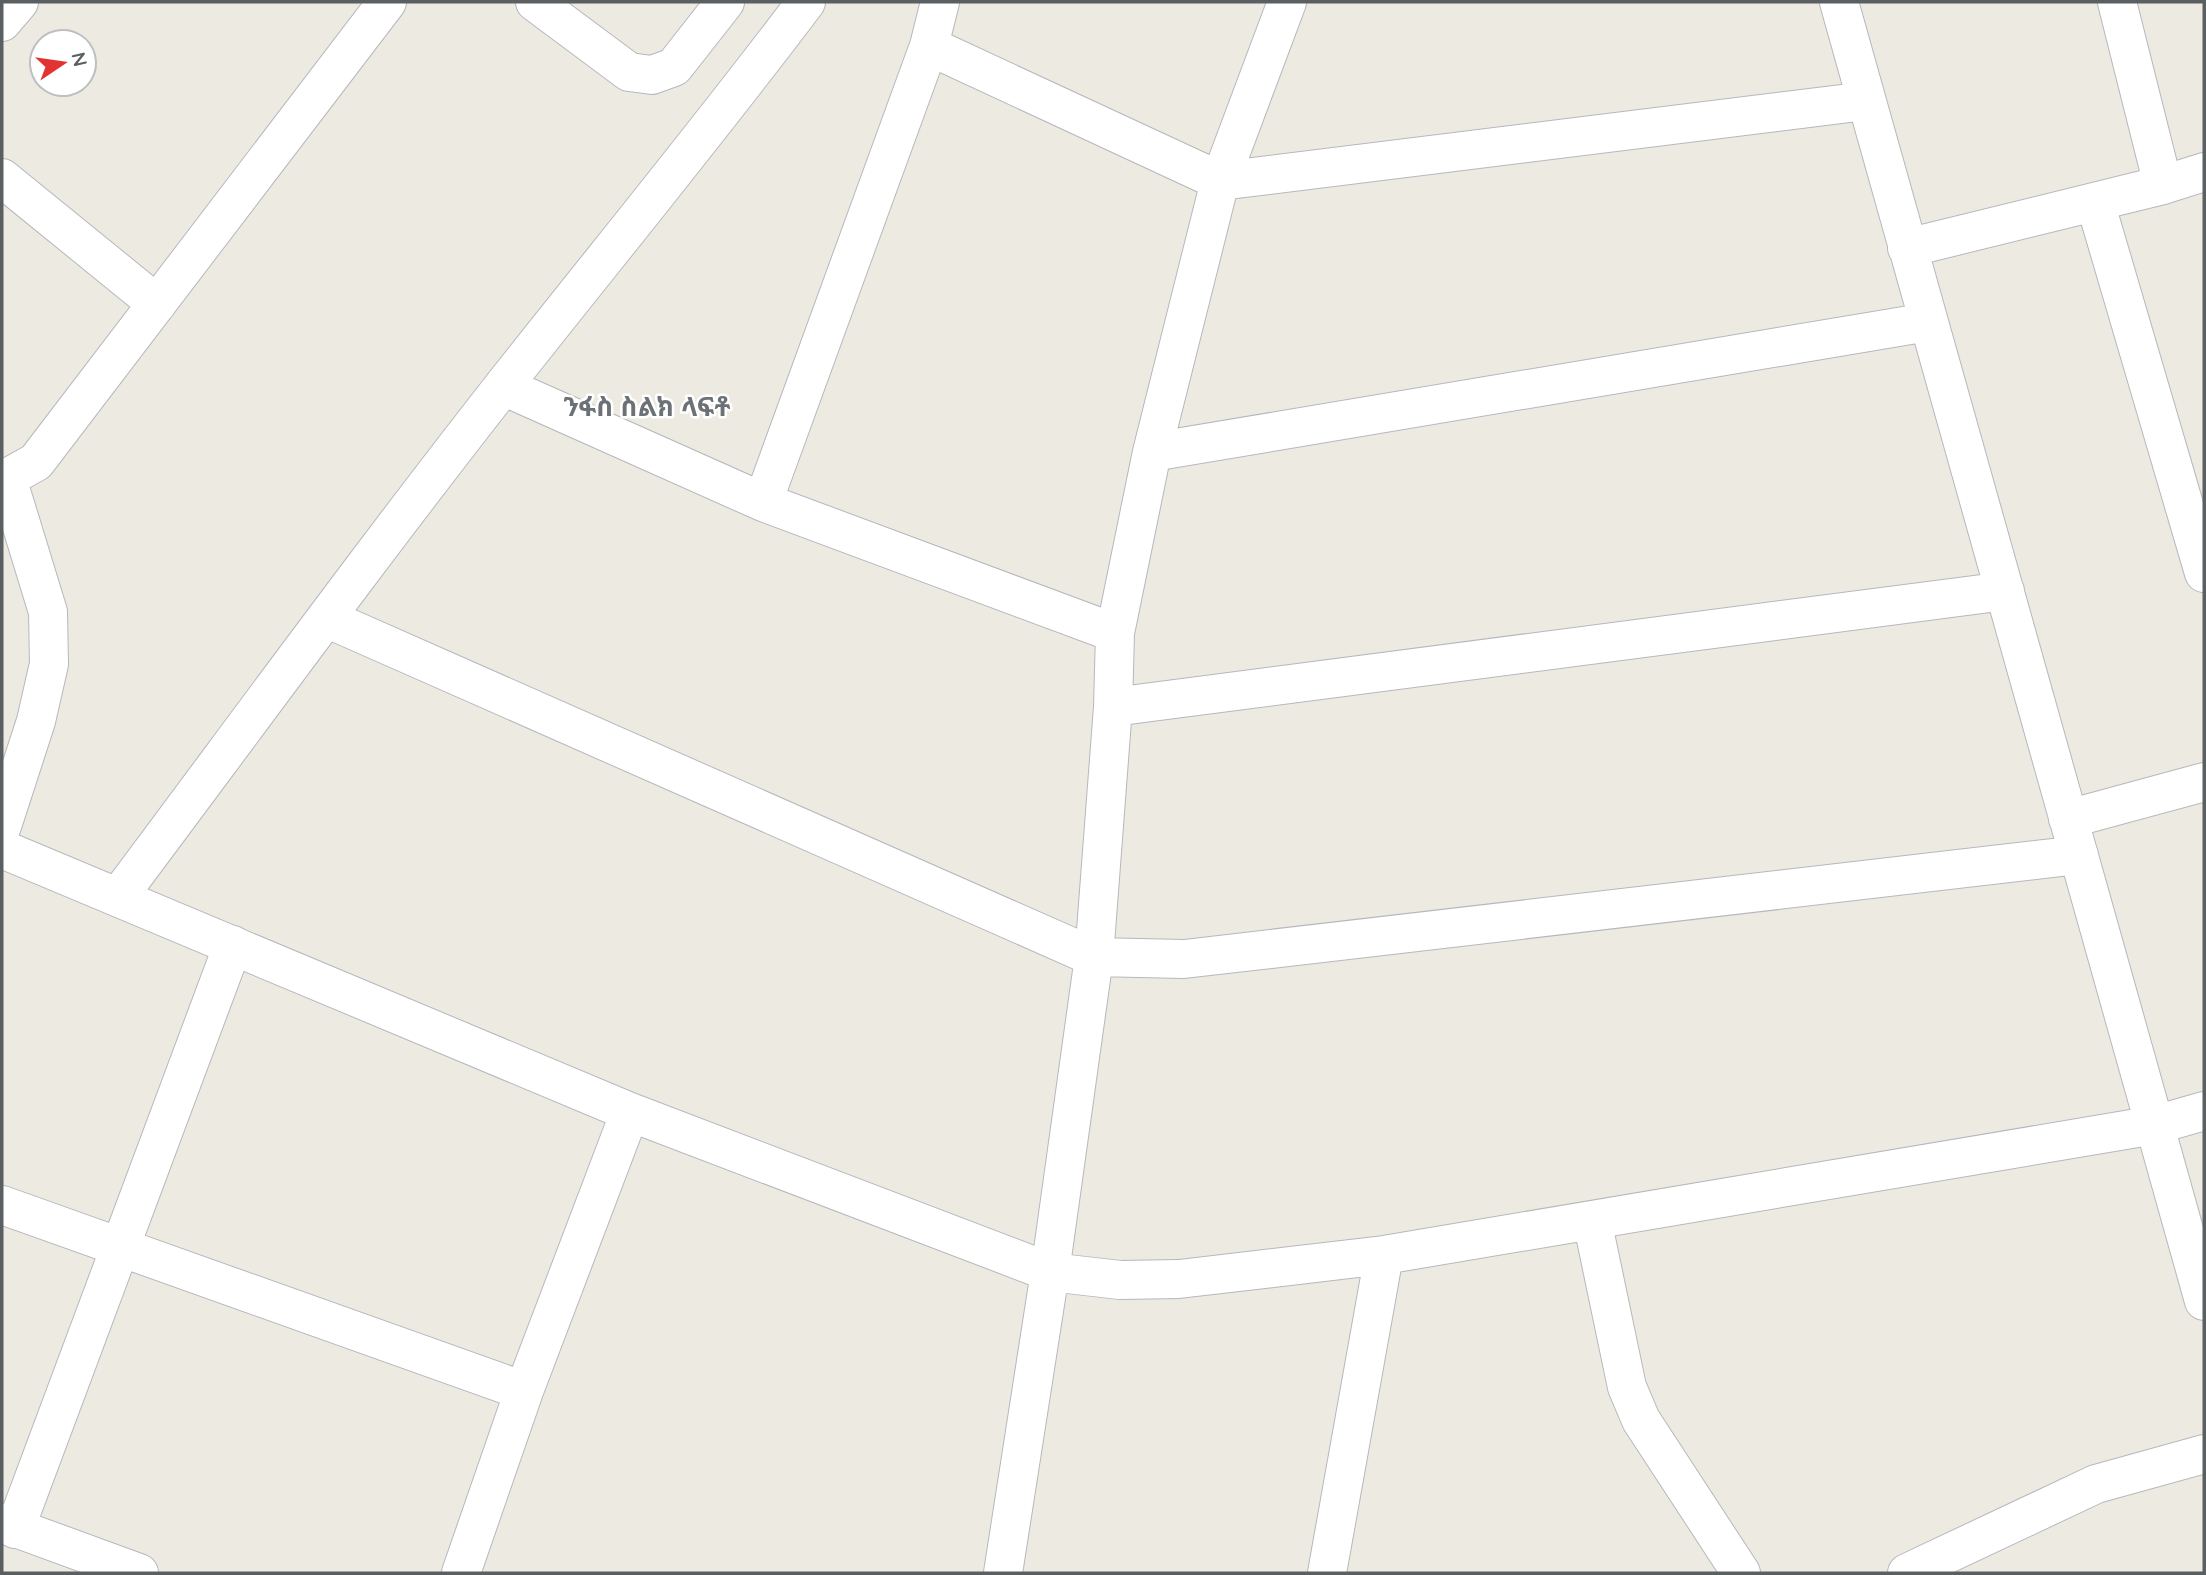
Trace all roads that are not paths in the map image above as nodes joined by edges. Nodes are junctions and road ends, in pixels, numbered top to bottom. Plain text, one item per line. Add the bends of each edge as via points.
1 (19, 2) edge
2 (387, 2) edge
3 (536, 2) edge
4 (725, 2) edge
5 (806, 2) edge
6 (940, 2) edge
7 (1287, 2) edge
8 (1839, 2) edge
9 (2117, 2) edge
10 (2, 22) edge
11 (929, 46) junction
12 (1866, 101) junction
13 (2204, 172) edge
14 (2, 178) edge
15 (1220, 181) junction
16 (2163, 185) junction
17 (2095, 202) junction
18 (1907, 248) junction
19 (157, 304) junction
20 (1928, 322) junction
21 (503, 386) junction
22 (1152, 452) junction
23 (4, 478) edge
24 (763, 502) junction
25 (2204, 573) edge
26 (2005, 591) junction
27 (326, 618) junction
28 (1115, 633) junction
29 (1113, 707) junction
30 (2204, 782) edge
31 (2068, 819) junction
32 (2, 826) edge
33 (2, 849) edge
34 (2079, 855) junction
35 (118, 897) junction
36 (233, 945) junction
37 (1094, 957) junction
38 (2204, 1111) edge
39 (630, 1112) junction
40 (2155, 1125) junction
41 (2, 1205) edge
42 (1592, 1220) junction
43 (120, 1247) junction
44 (1384, 1255) junction
45 (1050, 1272) junction
46 (2204, 1301) edge
47 (524, 1391) junction
48 (2204, 1454) edge
49 (9, 1526) edge
50 (1916, 1571) edge
51 (139, 1573) edge
52 (461, 1573) edge
53 (1003, 1573) edge
54 (1327, 1573) edge
55 (1741, 1573) edge

1 - 10 street
2 - 19 street
3 - 4 street via 629,72 652,75 674,68
5 - 21 street
6 - 11 street
7 - 15 street
8 - 12 street
9 - 16 street
11 - 15 street
11 - 24 street
12 - 15 street
12 - 18 street
13 - 16 street
14 - 19 street
15 - 22 street
16 - 17 street
17 - 18 street
17 - 25 street
18 - 20 street
19 - 23 street via 36,462
20 - 22 street
20 - 26 street
21 - 24 street
21 - 27 street
22 - 28 street
23 - 32 street via 47,612 49,664
24 - 28 street
26 - 29 street
26 - 31 street
27 - 35 street
27 - 37 street
28 - 29 street
29 - 37 street
30 - 31 street
31 - 34 street
33 - 35 street
34 - 37 street via 1184,959
34 - 40 street
35 - 36 street
36 - 39 street
36 - 43 street
37 - 45 street
38 - 40 street
39 - 45 street
39 - 47 street
40 - 42 street
40 - 46 street
41 - 43 street
42 - 44 street
42 - 55 street via 1627,1387 1641,1420
43 - 47 street
43 - 49 street
44 - 45 street via 1179,1279 1120,1280
44 - 54 street
45 - 53 street
47 - 52 street
48 - 50 street via 2096,1484
49 - 51 street

